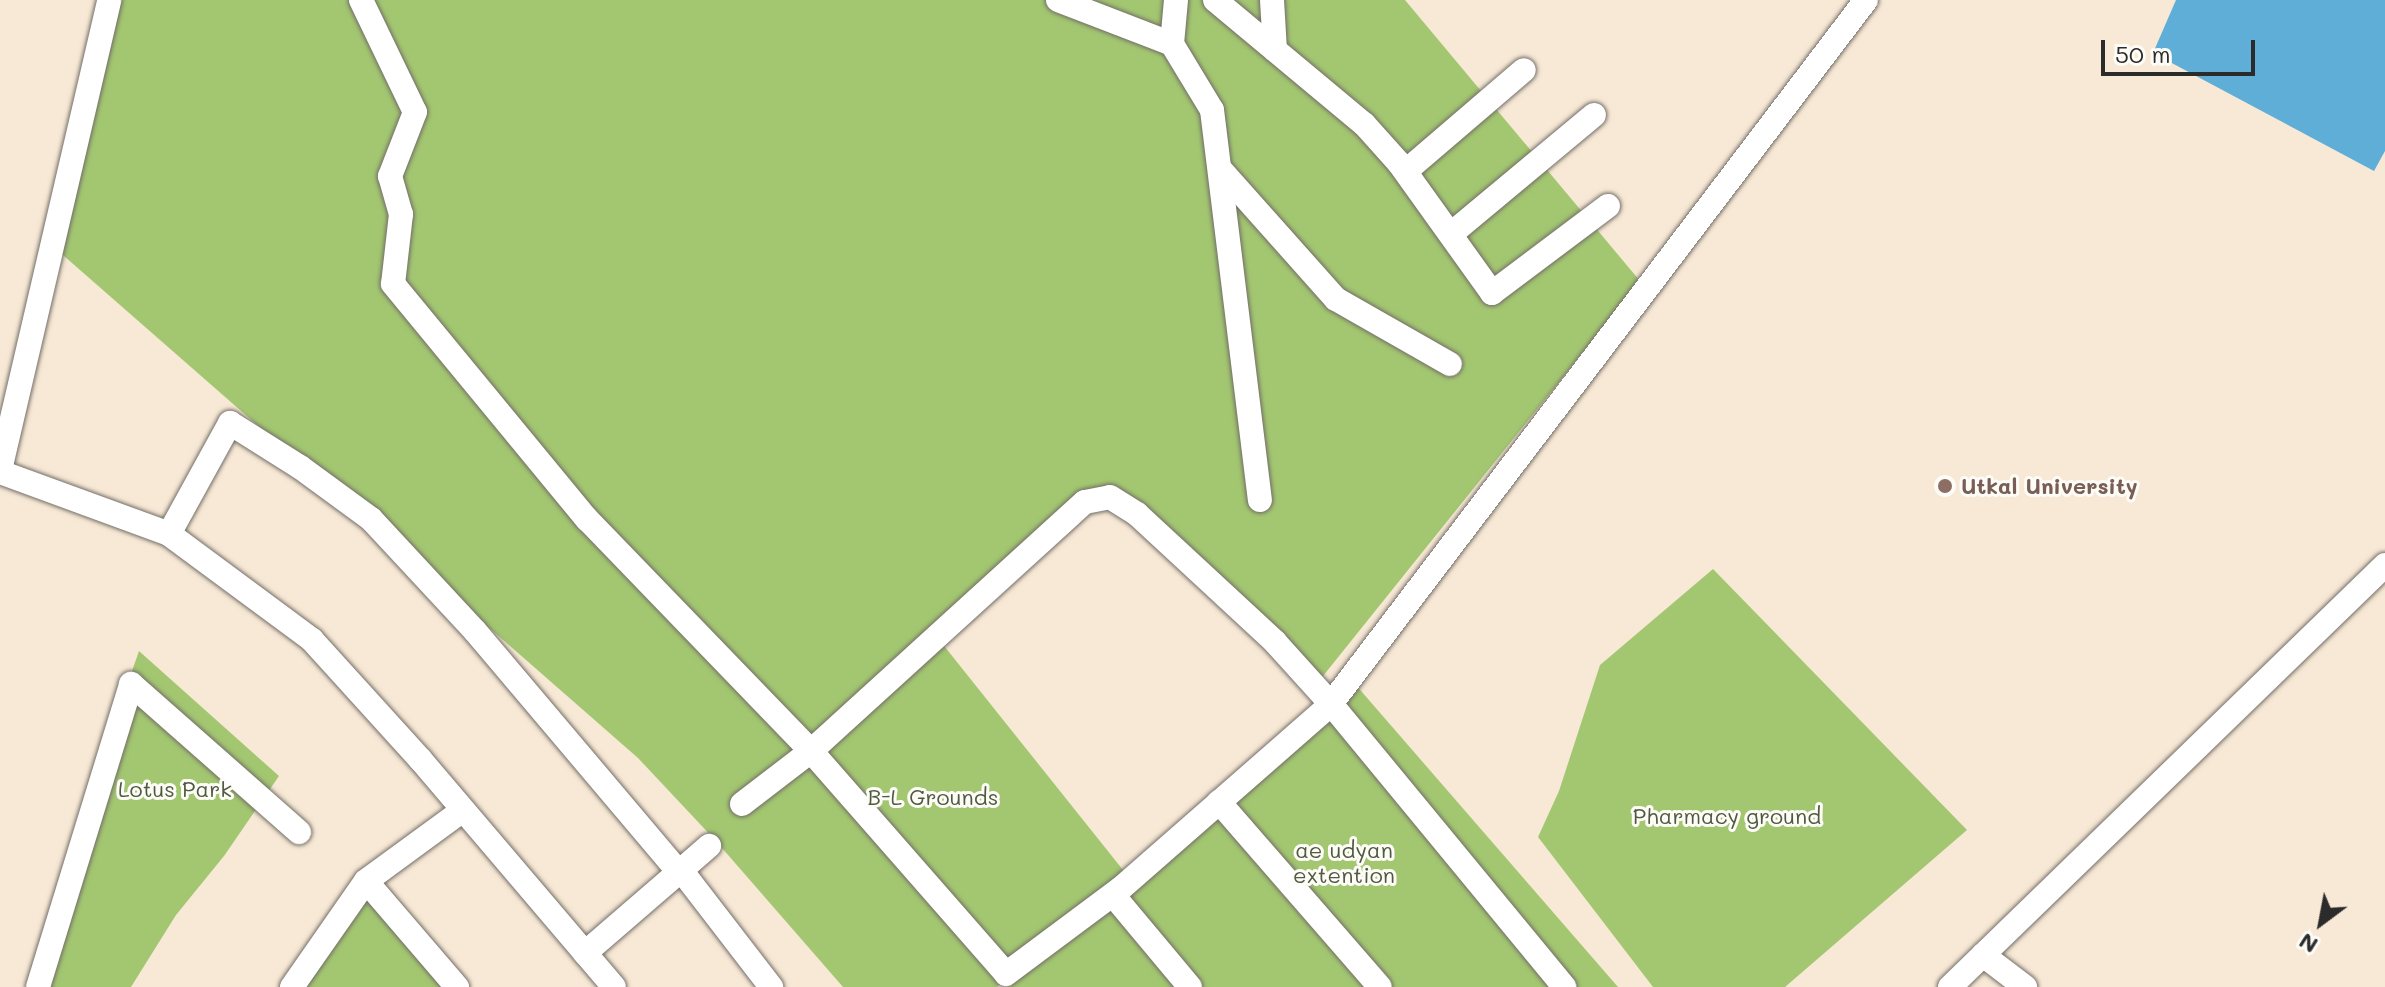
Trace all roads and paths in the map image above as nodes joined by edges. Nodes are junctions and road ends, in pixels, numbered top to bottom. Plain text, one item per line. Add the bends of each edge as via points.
1 (109, 0) edge
2 (361, 0) edge
3 (1058, 0) edge
4 (1176, 0) edge
5 (1215, 0) edge
6 (1272, 0) edge
7 (1866, 0) edge
8 (1172, 44) junction
9 (1275, 50) junction
10 (1524, 70) dead end
11 (1594, 115) dead end
12 (1220, 169) junction
13 (1406, 171) junction
14 (1608, 206) dead end
15 (1451, 234) junction
16 (1450, 364) dead end
17 (0, 471) edge
18 (1260, 500) dead end
19 (169, 534) junction
20 (2385, 565) edge
21 (1331, 704) junction
22 (811, 751) junction
23 (1219, 802) junction
24 (742, 804) dead end
25 (463, 810) junction
26 (299, 832) dead end
27 (709, 846) dead end
28 (680, 871) junction
29 (366, 881) junction
30 (1113, 895) junction
31 (585, 953) junction
32 (1983, 955) junction
33 (998, 980) edge
34 (38, 987) edge
35 (292, 987) edge
36 (457, 987) edge
37 (614, 987) edge
38 (771, 987) edge
39 (1190, 987) edge
40 (1380, 987) edge
41 (1564, 987) edge
42 (1950, 987) edge
43 (2025, 987) edge

1 - 17 street
2 - 22 street via 415,112 390,176 401,214 393,284 587,519
3 - 8 street
4 - 8 street
5 - 9 street
6 - 9 street
7 - 21 street
8 - 12 street via 1212,110
9 - 13 street via 1364,124
10 - 13 street
11 - 15 street
12 - 16 street via 1336,299
12 - 18 street
13 - 15 street
14 - 15 street via 1492,293
17 - 19 street
19 - 25 street via 312,640
19 - 28 street via 230,423 300,467 371,519 475,631
20 - 32 street
21 - 22 street via 1263,631 1137,514 1110,497 1085,502
21 - 23 street
21 - 41 street
22 - 24 street
22 - 33 street
23 - 30 street
23 - 40 street
25 - 29 street
25 - 31 street
26 - 34 street via 131,684
27 - 28 street
28 - 31 street
28 - 38 street
29 - 35 street
29 - 36 street
30 - 33 street
30 - 39 street
31 - 37 street
32 - 42 street
32 - 43 street

